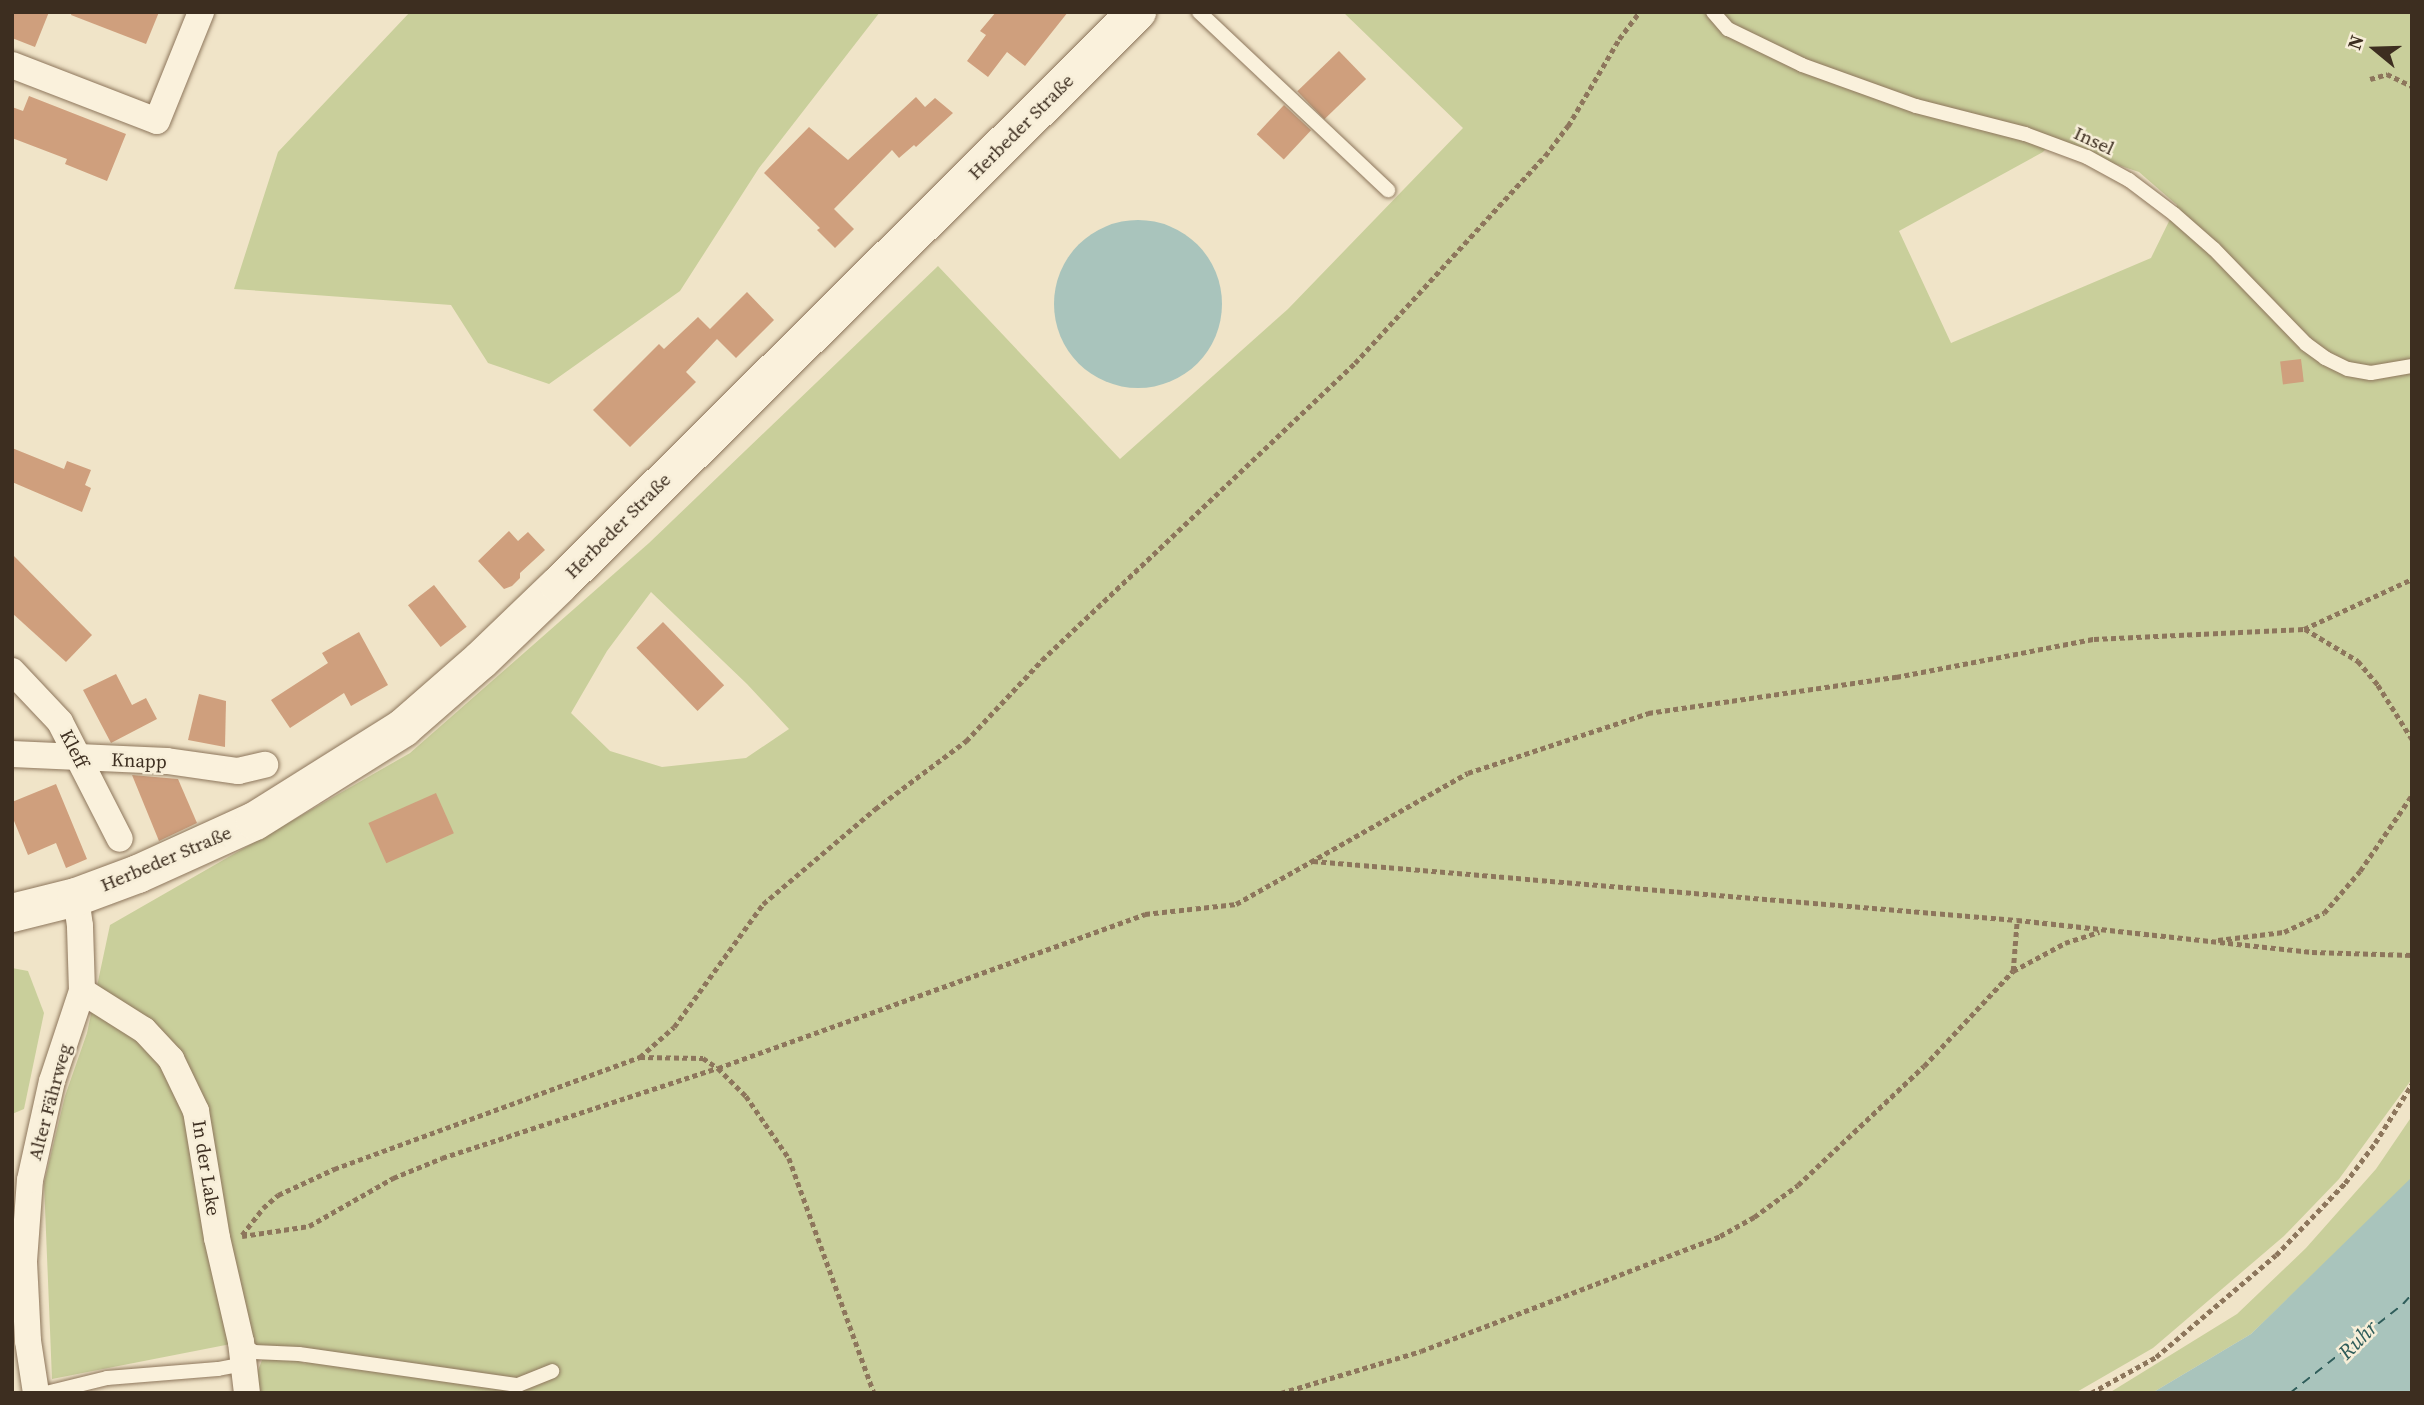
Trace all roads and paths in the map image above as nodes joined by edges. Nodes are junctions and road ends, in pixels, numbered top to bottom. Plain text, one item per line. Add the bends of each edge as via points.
1 (201, 12) edge
2 (1137, 12) edge
3 (1199, 12) edge
4 (1639, 12) edge
5 (1713, 12) edge
6 (12, 65) edge
7 (2370, 79) dead end
8 (2412, 86) edge
9 (1388, 190) dead end
10 (2412, 366) edge
11 (2412, 579) edge
12 (2304, 629) junction
13 (12, 671) edge
14 (2412, 739) edge
15 (12, 754) edge
16 (80, 759) junction
17 (265, 765) dead end
18 (2412, 796) edge
19 (120, 839) dead end
20 (1312, 861) junction
21 (76, 897) junction
22 (12, 913) edge
23 (2017, 920) junction
24 (2103, 931) junction
25 (2207, 941) junction
26 (2409, 955) edge
27 (2013, 971) junction
28 (82, 991) junction
29 (640, 1057) junction
30 (718, 1068) junction
31 (2412, 1084) edge
32 (242, 1353) junction
33 (552, 1371) dead end
34 (515, 1389) edge
35 (36, 1393) edge
36 (46, 1393) edge
37 (247, 1393) edge
38 (874, 1393) edge
39 (1281, 1393) edge
40 (2091, 1393) edge

1 - 6 street via 157,121
2 - 21 main road, Herbeder Straße via 559,585 403,728 255,821
3 - 9 lane
4 - 29 path via 1545,156 1355,363 1042,660 966,741 875,809 763,904 674,1027
5 - 10 lane, Insel via 1728,29 1802,65 1916,106 2025,134 2087,157 2129,180 2174,214 2325,358 2371,373
7 - 8 path via 2387,74
11 - 12 path
12 - 14 path via 2358,661
12 - 20 path via 2094,639 1896,677 1648,713 1468,773
13 - 16 street, Kleff via 60,722
15 - 16 street, Knapp
16 - 17 street, Knapp via 167,761 238,771
16 - 19 street, Kleff
18 - 25 path via 2360,871 2324,913 2284,932
20 - 23 path
20 - 30 path via 1236,904 1144,914
21 - 22 main road, Herbeder Straße
21 - 28 street, Alter Fährweg
23 - 24 path
23 - 27 path
24 - 25 path
24 - 27 path via 2065,943
25 - 26 path via 2312,952
27 - 39 path via 1914,1075 1798,1185 1754,1217 1720,1236 1421,1351
28 - 32 street, In der Lake via 144,1030 171,1059 196,1111
28 - 35 street, Alter Fährweg via 52,1081 30,1180 24,1261
29 - 30 path via 703,1058
29 - 30 path via 334,1169 278,1195 242,1236 309,1226 393,1178 442,1158
30 - 38 path via 746,1096 789,1158
31 - 40 path via 2345,1183 2276,1255 2156,1357
32 - 34 lane via 299,1354
32 - 36 lane via 218,1369 107,1378
32 - 37 street, In der Lake
33 - 34 lane

